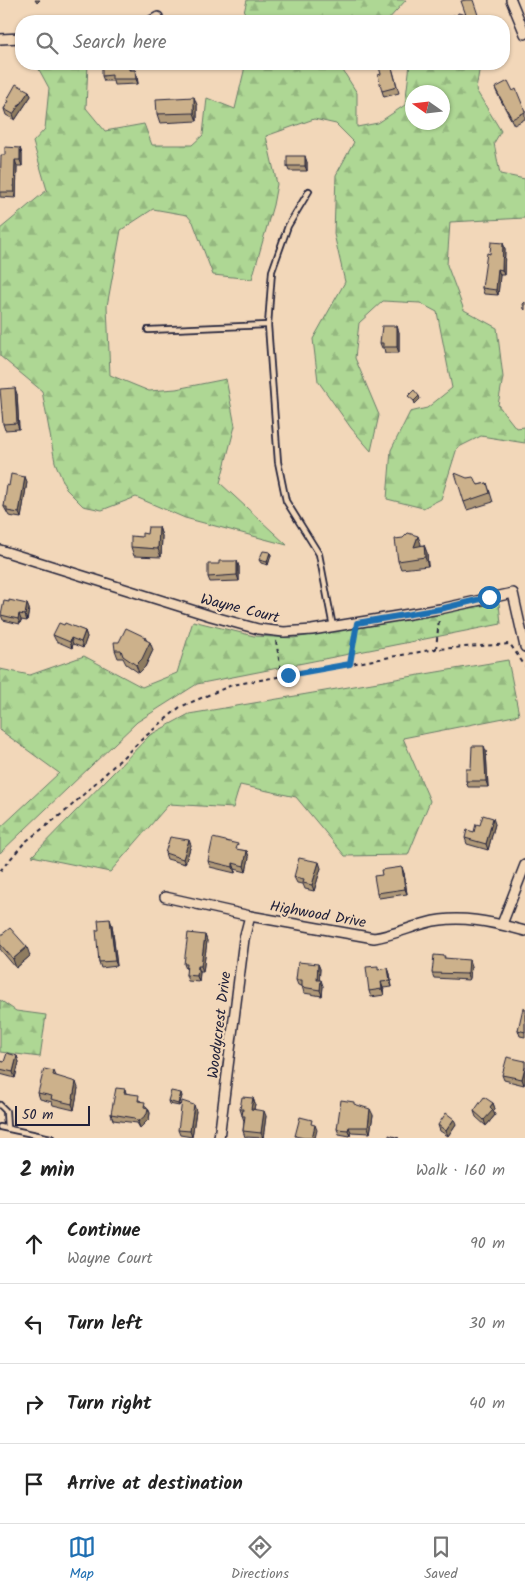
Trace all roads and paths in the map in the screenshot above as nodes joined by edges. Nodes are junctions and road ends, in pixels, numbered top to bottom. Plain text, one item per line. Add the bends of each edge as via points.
1 (511, 0) edge
2 (525, 34) edge
3 (15, 38) edge
4 (0, 39) edge
5 (309, 191) dead end
6 (268, 325) junction
7 (148, 330) dead end
8 (0, 550) edge
9 (440, 609) junction
10 (357, 623) junction
11 (333, 627) junction
12 (275, 631) junction
13 (525, 647) edge
14 (436, 649) junction
15 (350, 664) junction
16 (525, 666) edge
17 (282, 676) junction
18 (525, 865) edge
19 (0, 871) edge
20 (165, 897) dead end
21 (250, 916) junction
22 (502, 924) junction
23 (525, 931) edge
24 (0, 1105) edge
25 (0, 1127) edge
26 (7, 1128) junction
27 (51, 1138) edge
28 (219, 1138) edge

1 - 2 street
3 - 4 street
5 - 6 lane via 288,226 272,271
6 - 7 lane
6 - 11 lane via 278,462 286,501 319,554
8 - 12 street, Wayne Court via 211,616
9 - 10 street, Wayne Court
9 - 13 street, Wayne Court via 513,593
9 - 14 path
10 - 11 street, Wayne Court
10 - 15 path
11 - 12 street, Wayne Court
12 - 17 path
14 - 15 path
14 - 16 path via 510,644
15 - 17 path
17 - 19 path via 232,685 180,707 67,810 25,842
18 - 22 street
20 - 21 street, Highwood Drive
21 - 22 street, Highwood Drive via 374,938 447,919
21 - 28 street, Woodycrest Drive via 244,939
22 - 23 street, Highwood Drive
24 - 26 lane via 6,1111
25 - 26 lane
26 - 27 lane

